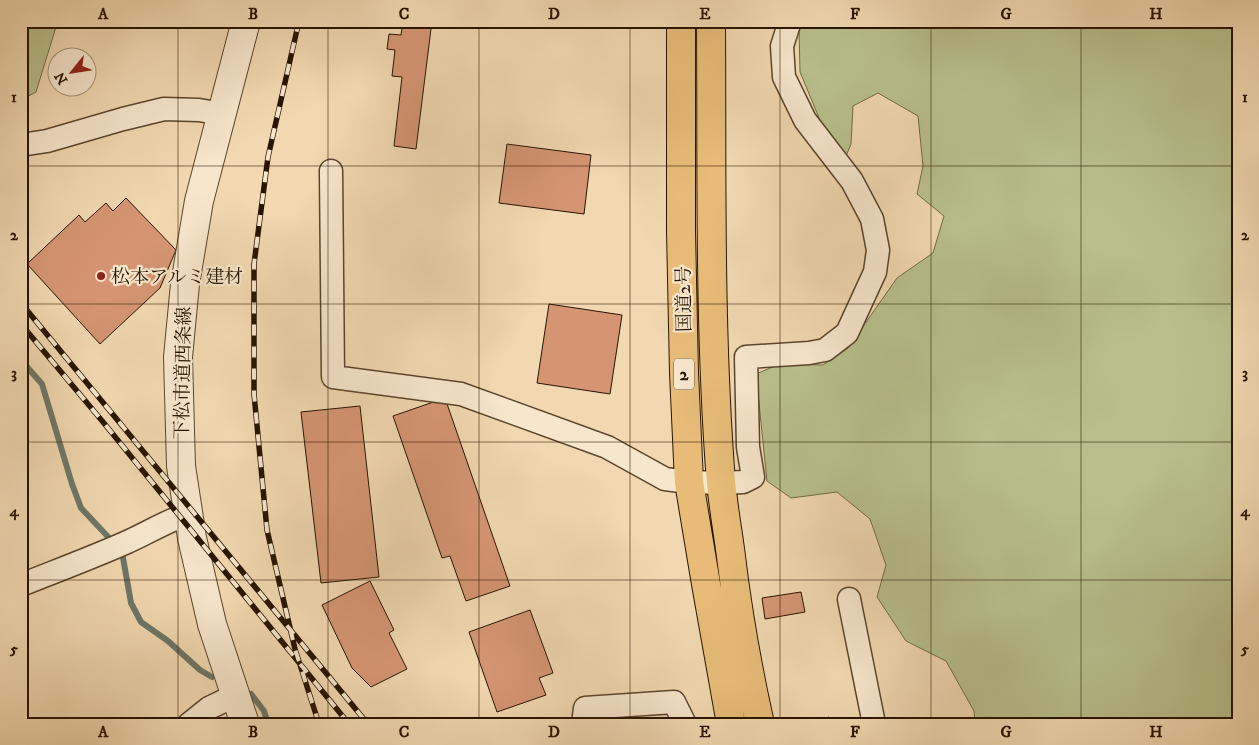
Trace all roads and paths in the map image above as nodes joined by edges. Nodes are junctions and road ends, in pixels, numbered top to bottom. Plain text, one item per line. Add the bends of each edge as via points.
1 (246, 21) edge
2 (681, 21) edge
3 (712, 21) edge
4 (790, 21) edge
5 (222, 114) junction
6 (21, 145) edge
7 (331, 171) dead end
8 (690, 482) junction
9 (721, 483) junction
10 (188, 514) junction
11 (21, 585) edge
12 (849, 599) dead end
13 (236, 695) junction
14 (189, 724) edge
15 (245, 724) edge
16 (583, 724) edge
17 (685, 724) edge
18 (731, 724) edge
19 (760, 724) edge
20 (874, 724) edge

1 - 5 street, 下松市道西条線
2 - 8 highway, 国道2号 / 2 via 681,231
3 - 9 highway, 国道2号 / 2 via 712,233
4 - 9 street via 782,46 784,77 806,120 852,181 872,219 878,250 875,272 847,333 825,350 746,357 748,447 753,477 743,482
5 - 6 street via 164,109
5 - 10 street, 下松市道西条線 via 199,201 185,284 178,357 181,466
7 - 8 street via 333,378 461,394 608,447 665,479
8 - 9 street
8 - 18 highway, 国道2号 / 2
9 - 19 highway, 国道2号 / 2 via 735,589
10 - 11 street via 174,518 143,536
10 - 13 street, 下松市道西条線 via 212,624
12 - 20 street
13 - 14 street via 209,708
13 - 15 street, 下松市道西条線
16 - 17 street via 585,708 674,702

